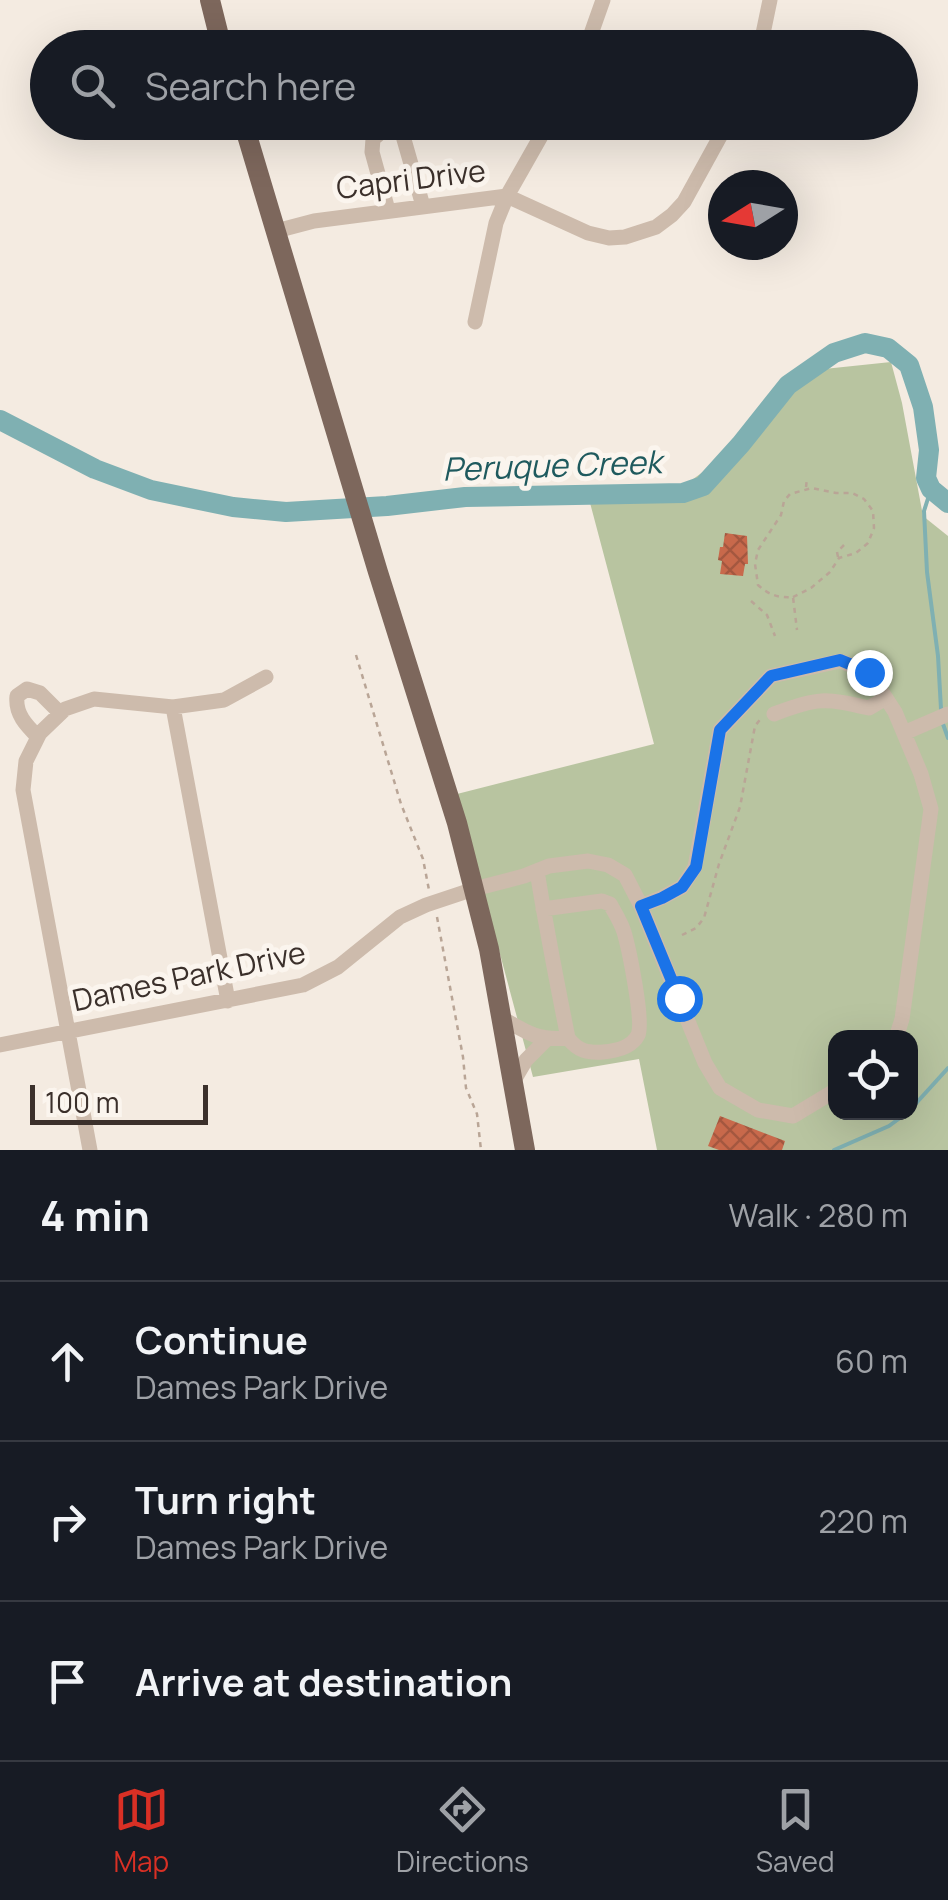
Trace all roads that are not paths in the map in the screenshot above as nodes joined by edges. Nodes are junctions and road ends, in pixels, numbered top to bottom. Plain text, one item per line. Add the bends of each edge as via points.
1 (210, 0) edge
2 (603, 0) edge
3 (770, 0) edge
4 (218, 30) edge
5 (592, 30) edge
6 (764, 30) edge
7 (249, 140) edge
8 (373, 140) edge
9 (404, 140) edge
10 (539, 140) edge
11 (718, 140) edge
12 (507, 196) junction
13 (423, 206) junction
14 (388, 210) junction
15 (276, 231) junction
16 (475, 322) dead end
17 (266, 677) dead end
18 (886, 698) junction
19 (173, 707) junction
20 (60, 714) junction
21 (774, 714) road end
22 (948, 714) edge
23 (911, 730) junction
24 (38, 737) junction
25 (537, 871) junction
26 (474, 889) junction
27 (641, 906) junction
28 (543, 909) junction
29 (228, 1000) junction
30 (502, 1018) junction
31 (899, 1030) edge
32 (68, 1032) junction
33 (568, 1038) junction
34 (546, 1040) junction
35 (0, 1045) edge
36 (513, 1082) junction
37 (828, 1095) edge
38 (90, 1150) edge
39 (524, 1150) edge

1 - 4 main road
2 - 5 street
3 - 6 street
7 - 15 main road
8 - 14 street
9 - 13 street
10 - 12 street
11 - 12 street, Capri Drive via 684,202 656,227 624,237 588,233
12 - 13 street, Capri Drive
12 - 16 street
13 - 14 street, Capri Drive
14 - 15 street, Capri Drive
15 - 26 main road
17 - 19 street via 224,700
18 - 21 street via 869,708 820,699
18 - 23 street
18 - 27 street via 869,672 840,660 771,676 720,730 696,867 682,887
19 - 20 street via 94,699
19 - 29 street
20 - 24 street
20 - 24 street via 40,694 27,689 17,696 24,724
22 - 23 street
23 - 31 street via 931,808
24 - 32 street via 26,760 23,790
25 - 26 street, Dames Park Drive
25 - 27 street, Dames Park Drive via 608,864 624,875
25 - 28 street
26 - 29 street, Dames Park Drive via 400,917 321,978
26 - 30 main road
27 - 37 street, Dames Park Drive via 720,1088 758,1110 794,1116
28 - 33 street
28 - 33 street via 602,901 610,904 626,940 638,1036 622,1048 586,1052
29 - 32 street, Dames Park Drive
30 - 34 street
30 - 36 main road
32 - 35 street, Dames Park Drive
32 - 38 street
33 - 34 street
34 - 36 street
36 - 39 main road

